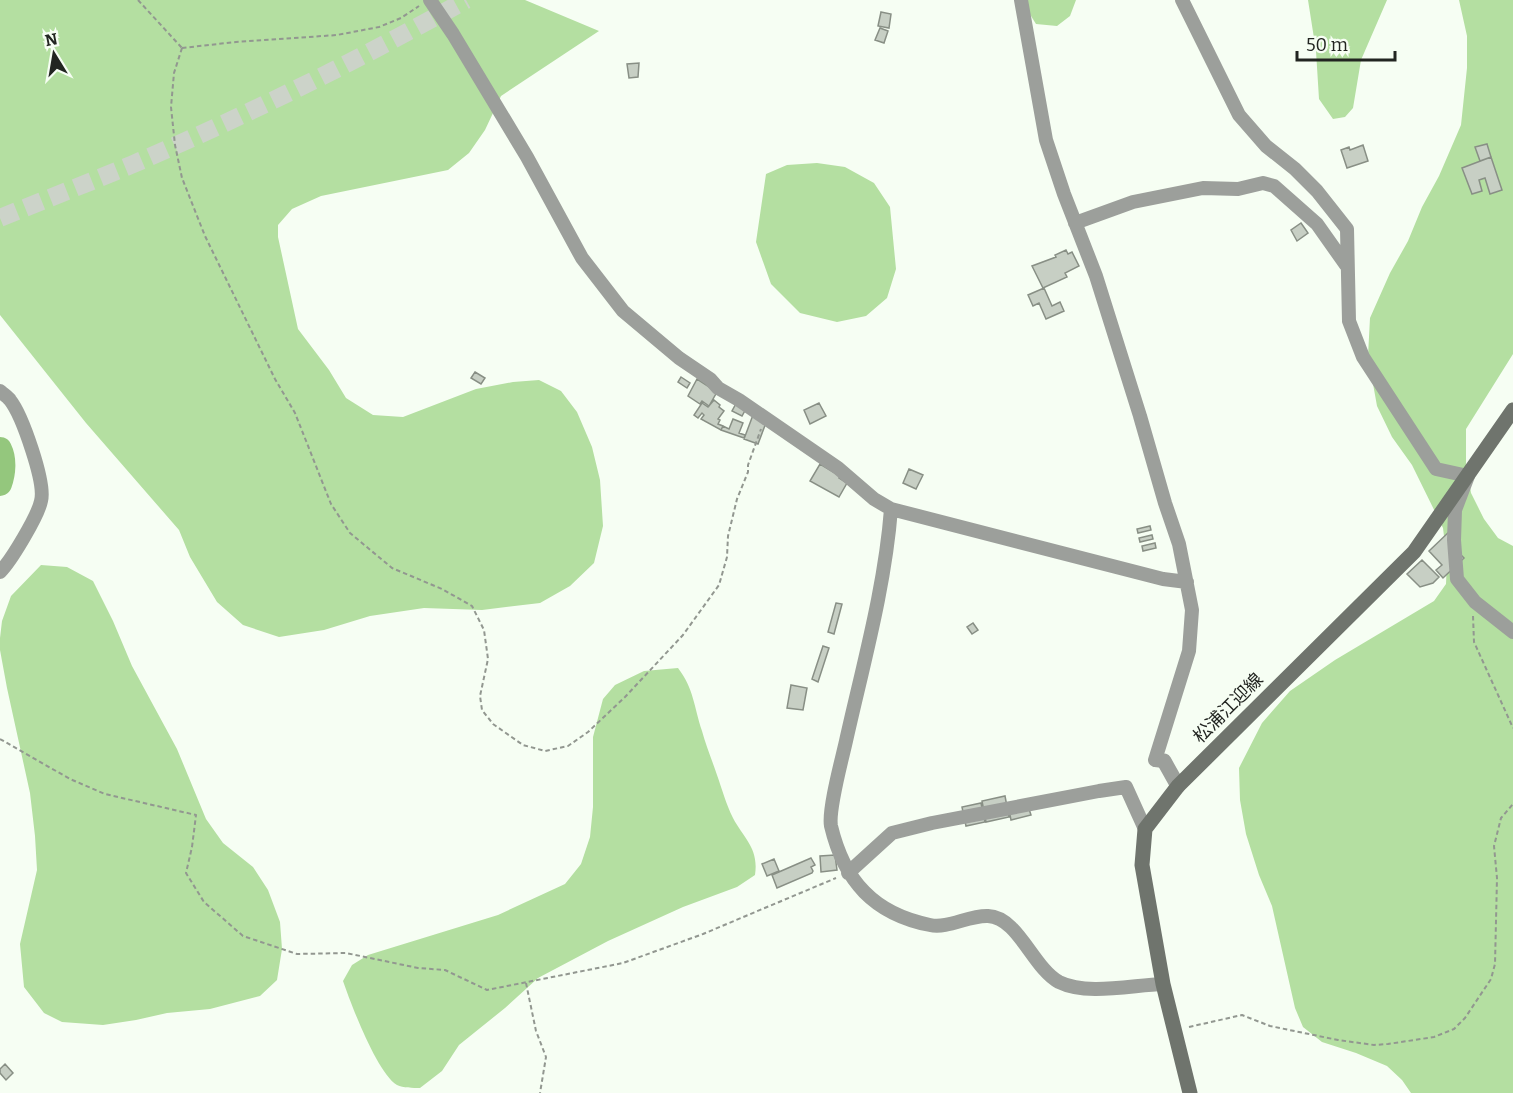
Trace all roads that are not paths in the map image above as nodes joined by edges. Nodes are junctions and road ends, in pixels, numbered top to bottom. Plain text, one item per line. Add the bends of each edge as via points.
1 (1021, 0) edge
2 (1182, 0) edge
3 (425, 3) edge
4 (1076, 223) junction
5 (1346, 265) junction
6 (0, 391) edge
7 (1513, 410) edge
8 (1468, 476) junction
9 (891, 509) junction
10 (0, 572) edge
11 (1186, 582) junction
12 (1513, 632) edge
13 (1164, 760) joint
14 (1178, 786) junction
15 (1145, 829) junction
16 (848, 873) junction
17 (1163, 984) junction
18 (1191, 1093) edge

1 - 4 street via 1046,140
2 - 5 street via 1239,115 1266,146 1317,191 1347,229
3 - 9 street via 453,34 582,258 623,311 679,358
4 - 5 street via 1133,202 1203,188 1238,189 1263,183 1274,186 1317,224
4 - 11 street via 1140,416 1179,544
5 - 8 street via 1349,321 1363,357 1436,469
6 - 10 street via 19,418 42,480 42,499 37,514
7 - 8 main road, 松浦江迎線
8 - 12 street via 1455,510 1457,579 1475,602
8 - 14 main road, 松浦江迎線 via 1414,552
9 - 11 street
9 - 16 street via 831,824
11 - 13 street via 1192,610 1190,640 1155,760
13 - 14 street
14 - 15 main road, 松浦江迎線
15 - 16 street via 1126,788 1108,790 892,833
15 - 17 main road via 1142,865
16 - 17 street via 864,892 901,918 933,926 988,915 1008,923 1041,967 1059,982 1108,989
17 - 18 main road

